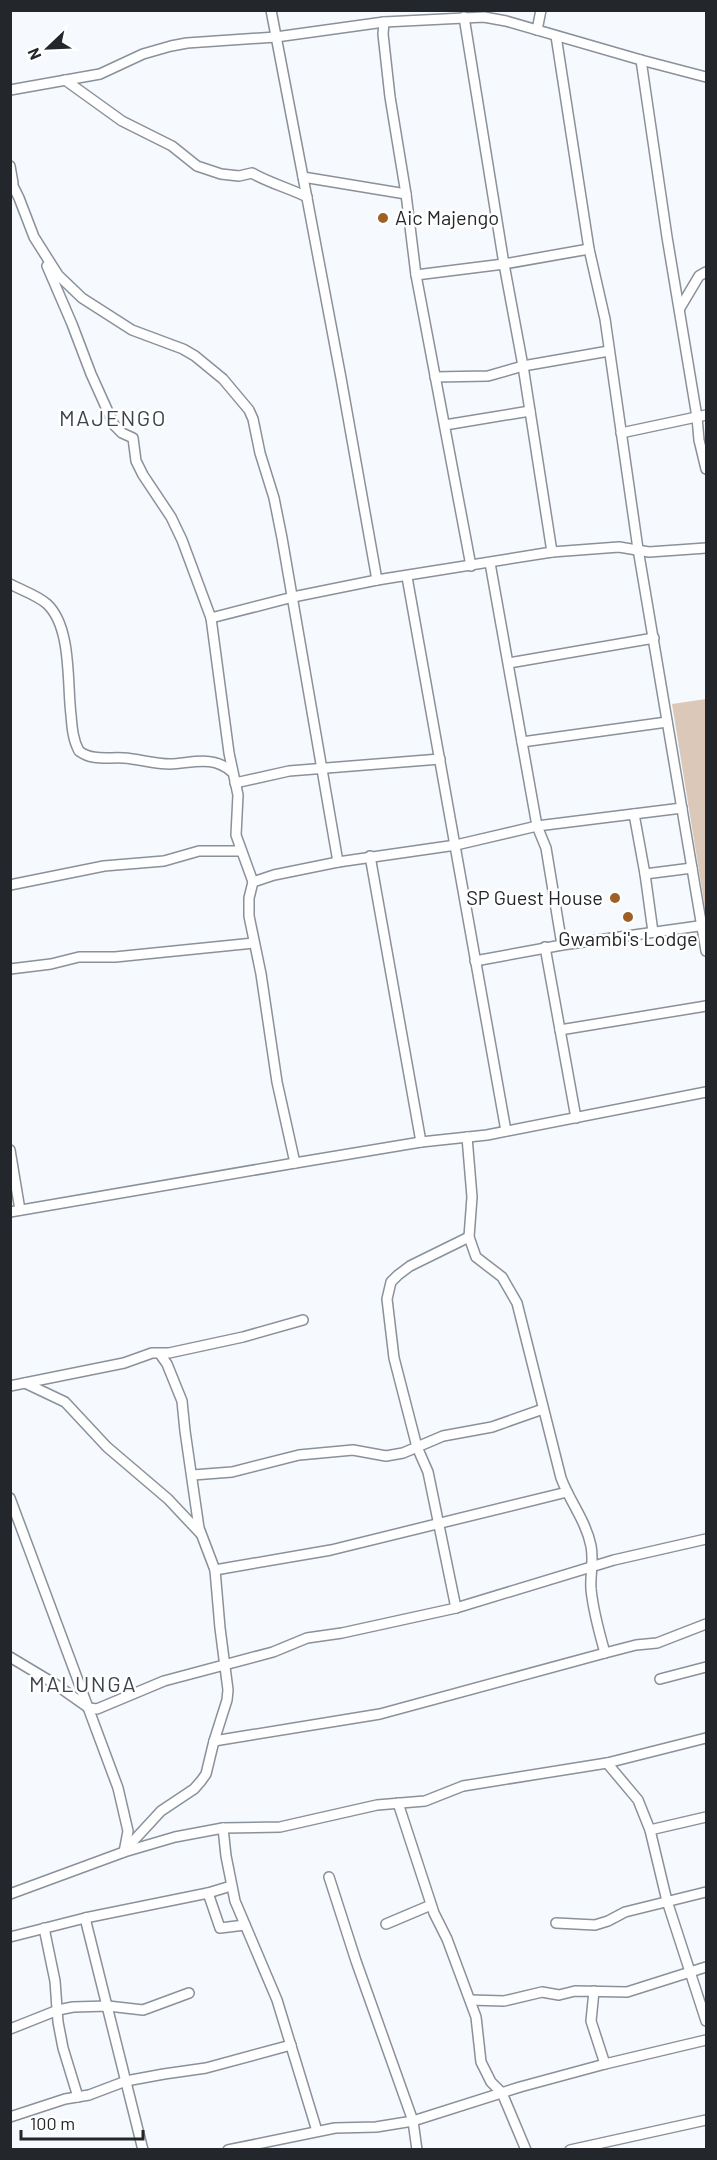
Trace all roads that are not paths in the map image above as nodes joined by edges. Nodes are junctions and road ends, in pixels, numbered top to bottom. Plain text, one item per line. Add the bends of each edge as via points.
1 (271, 10) edge
2 (541, 10) edge
3 (464, 17) junction
4 (384, 22) junction
5 (537, 30) junction
6 (556, 36) junction
7 (276, 37) junction
8 (641, 60) junction
9 (706, 77) edge
10 (65, 80) junction
11 (10, 90) edge
12 (10, 166) edge
13 (303, 177) junction
14 (12, 182) edge
15 (406, 194) junction
16 (307, 197) junction
17 (34, 237) junction
18 (589, 249) junction
19 (504, 264) junction
20 (706, 272) edge
21 (416, 275) junction
22 (680, 308) junction
23 (609, 351) junction
24 (524, 366) junction
25 (435, 377) junction
26 (530, 411) junction
27 (702, 416) edge
28 (445, 425) junction
29 (621, 434) junction
30 (706, 469) edge
31 (706, 548) edge
32 (638, 549) junction
33 (552, 552) junction
34 (489, 563) junction
35 (471, 566) junction
36 (407, 577) junction
37 (377, 580) junction
38 (10, 584) edge
39 (293, 597) junction
40 (210, 618) junction
41 (654, 638) junction
42 (509, 663) junction
43 (667, 722) junction
44 (522, 742) junction
45 (440, 759) junction
46 (322, 768) junction
47 (232, 772) junction
48 (235, 783) junction
49 (682, 808) junction
50 (634, 814) junction
51 (537, 826) junction
52 (456, 845) junction
53 (240, 851) junction
54 (370, 856) junction
55 (338, 862) junction
56 (692, 868) junction
57 (645, 874) junction
58 (253, 882) junction
59 (10, 885) edge
60 (704, 925) edge
61 (653, 932) junction
62 (255, 943) junction
63 (562, 945) junction
64 (545, 947) junction
65 (706, 951) edge
66 (476, 961) junction
67 (10, 969) edge
68 (706, 1006) edge
69 (560, 1030) junction
70 (706, 1092) edge
71 (576, 1118) junction
72 (506, 1131) junction
73 (467, 1137) junction
74 (421, 1143) junction
75 (10, 1150) edge
76 (295, 1163) junction
77 (15, 1211) edge
78 (469, 1237) junction
79 (303, 1320) dead end
80 (160, 1354) junction
81 (24, 1383) junction
82 (10, 1386) edge
83 (543, 1409) junction
84 (417, 1448) junction
85 (193, 1475) junction
86 (567, 1492) junction
87 (10, 1498) edge
88 (437, 1522) junction
89 (201, 1534) junction
90 (706, 1539) edge
91 (593, 1567) junction
92 (215, 1570) junction
93 (456, 1608) junction
94 (706, 1623) edge
95 (605, 1653) junction
96 (10, 1657) edge
97 (225, 1666) junction
98 (706, 1667) edge
99 (660, 1679) dead end
100 (89, 1708) junction
101 (706, 1738) edge
102 (214, 1741) junction
103 (607, 1763) junction
104 (398, 1803) junction
105 (706, 1817) edge
106 (223, 1828) junction
107 (650, 1830) junction
108 (124, 1852) junction
109 (329, 1877) dead end
110 (231, 1886) junction
111 (706, 1892) edge
112 (208, 1893) junction
113 (10, 1894) edge
114 (667, 1901) junction
115 (431, 1905) junction
116 (85, 1918) junction
117 (556, 1923) dead end
118 (386, 1924) dead end
119 (245, 1925) junction
120 (44, 1928) junction
121 (10, 1937) edge
122 (706, 1967) edge
123 (689, 1971) junction
124 (594, 1991) junction
125 (189, 1993) dead end
126 (470, 2000) junction
127 (108, 2006) junction
128 (58, 2010) junction
129 (706, 2021) edge
130 (10, 2029) edge
131 (706, 2040) edge
132 (291, 2045) junction
133 (605, 2064) junction
134 (126, 2081) junction
135 (502, 2093) junction
136 (78, 2097) junction
137 (10, 2117) edge
138 (706, 2120) edge
139 (413, 2121) junction
140 (317, 2131) junction
141 (142, 2150) edge
142 (228, 2150) edge
143 (417, 2150) edge
144 (526, 2150) edge
145 (570, 2150) edge

1 - 7 street
2 - 5 street
3 - 4 street
3 - 5 street via 484,17
3 - 19 street
4 - 7 street
4 - 15 street via 390,97
5 - 6 street
6 - 8 street
6 - 18 street
7 - 10 street via 171,46 142,54 100,74
7 - 13 street
8 - 9 street
8 - 22 street
10 - 11 street
10 - 16 street via 122,121 172,146 197,166 221,174 252,173
12 - 14 street
13 - 15 street
13 - 16 street
14 - 17 street
15 - 21 street
16 - 37 street
17 - 39 street via 58,275 82,298 132,330 195,356 249,410 274,498
17 - 40 street via 114,425 133,438 140,470 182,540
18 - 19 street
18 - 23 street
19 - 21 street
19 - 24 street
20 - 22 street via 699,276
21 - 25 street
22 - 27 street
23 - 24 street
23 - 29 street
24 - 25 street via 488,376
24 - 26 street
25 - 28 street
26 - 28 street
26 - 33 street
27 - 29 street
27 - 30 street via 699,440
28 - 35 street
29 - 32 street
31 - 32 street via 649,552
32 - 33 street
32 - 41 street
33 - 34 street
34 - 35 street
34 - 42 street
35 - 36 street
36 - 37 street
36 - 45 street
37 - 39 street
38 - 47 street via 47,604 61,625 73,737 79,751 92,758 154,763 212,761
39 - 40 street
39 - 46 street
40 - 47 street
41 - 42 street
41 - 43 street
42 - 44 street
43 - 44 street
43 - 49 street
44 - 51 street
45 - 46 street
45 - 52 street
46 - 48 street
46 - 55 street
47 - 48 street
48 - 53 street
49 - 50 street
49 - 56 street
50 - 51 street
50 - 57 street
51 - 52 street
51 - 63 street via 546,848
52 - 54 street
52 - 66 street
53 - 58 street
53 - 59 street via 199,850 164,861 104,866
54 - 55 street
54 - 74 street
55 - 58 street
56 - 57 street
56 - 60 street
57 - 61 street
58 - 62 street via 249,916
60 - 61 street
60 - 65 street
61 - 63 street
62 - 67 street via 79,957
62 - 76 street via 277,1082
63 - 64 street
64 - 66 street
64 - 69 street
66 - 72 street
68 - 69 street
69 - 71 street
70 - 71 street
71 - 72 street
72 - 73 street
73 - 74 street
73 - 78 street via 472,1197
74 - 76 street
75 - 77 street
76 - 77 street
78 - 83 street via 476,1257 502,1277 517,1303
78 - 84 street via 410,1266 391,1282 388,1291 394,1358
79 - 80 street
80 - 81 street
80 - 85 street via 181,1395
81 - 82 street
81 - 89 street via 65,1402 106,1447 168,1499
83 - 84 street via 492,1426 443,1436
83 - 86 street
84 - 85 street via 386,1456 353,1450 299,1455 232,1472
84 - 88 street via 426,1465
85 - 89 street
86 - 88 street
86 - 91 street via 587,1529
87 - 100 street
88 - 92 street via 331,1550
88 - 93 street
89 - 92 street
90 - 91 street
91 - 93 street
91 - 95 street via 591,1588
92 - 97 street
93 - 97 street via 314,1636
94 - 95 street via 657,1643
95 - 102 street via 380,1714
96 - 100 street
97 - 100 street via 164,1681 104,1707
97 - 102 street via 227,1700
98 - 99 street
100 - 108 street via 118,1788 128,1831
101 - 103 street
102 - 108 street via 201,1781 161,1811
103 - 104 street via 464,1786 425,1801
103 - 107 street via 638,1800
104 - 106 street via 280,1827
104 - 115 street
105 - 107 street
106 - 108 street
106 - 110 street
107 - 114 street
108 - 113 street
109 - 139 street
110 - 112 street
110 - 119 street
111 - 114 street
112 - 116 street
112 - 119 street via 220,1928
114 - 117 street via 625,1912 602,1923
114 - 123 street
115 - 118 street
115 - 126 street
116 - 120 street
116 - 127 street
119 - 132 street via 277,2000
120 - 121 street
120 - 128 street
122 - 123 street
123 - 124 street via 627,1992
123 - 129 street
124 - 126 street via 575,1990 560,1995 542,1992 504,2001
124 - 133 street via 591,2021
125 - 127 street via 143,2010
126 - 135 street via 481,2062
127 - 128 street
127 - 134 street
128 - 130 street
128 - 136 street via 63,2048
131 - 133 street
132 - 134 street via 206,2068
132 - 140 street
133 - 135 street
134 - 136 street
134 - 141 street
135 - 139 street
135 - 144 street
136 - 137 street
138 - 145 street
139 - 140 street
139 - 143 street
140 - 142 street

